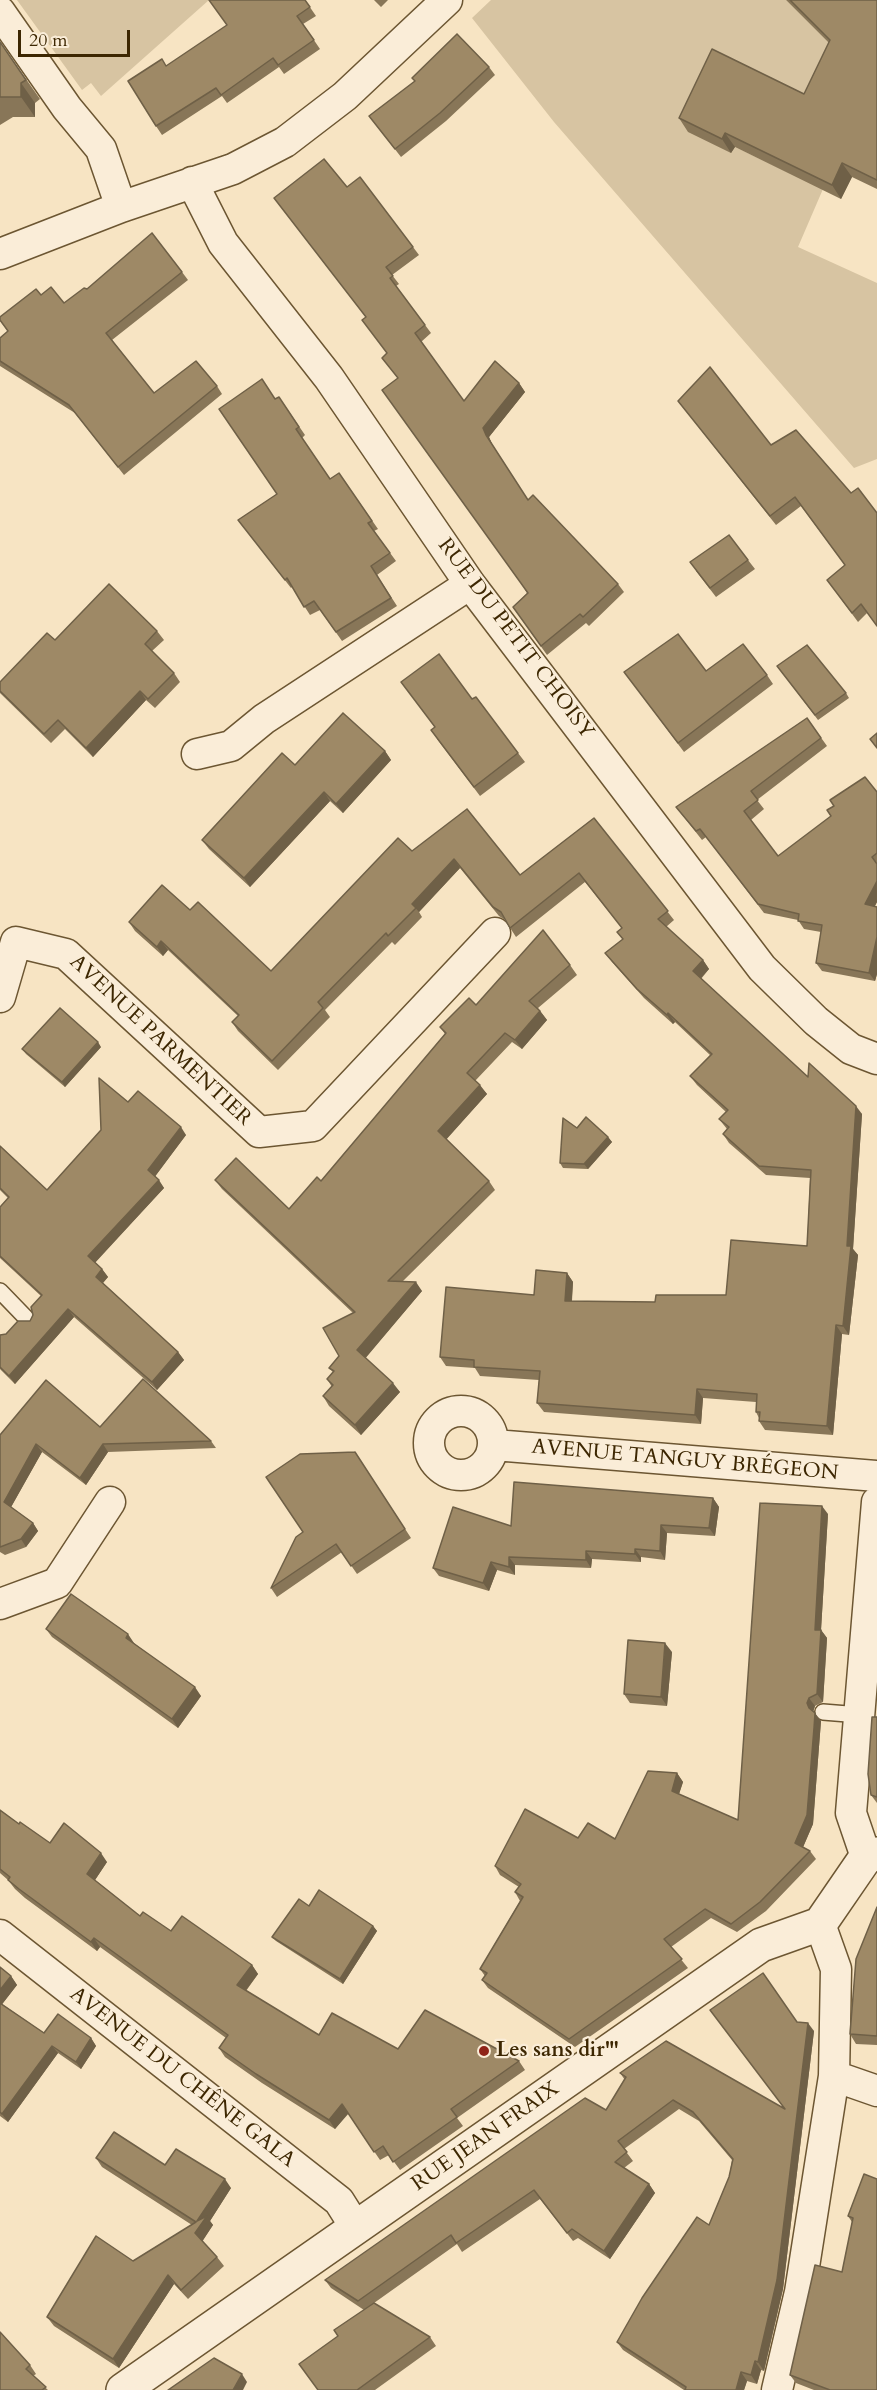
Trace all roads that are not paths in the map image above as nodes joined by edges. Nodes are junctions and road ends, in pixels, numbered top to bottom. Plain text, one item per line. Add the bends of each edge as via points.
1 (447, 0) edge
2 (0, 12) edge
3 (192, 182) junction
4 (122, 207) junction
5 (0, 254) edge
6 (470, 584) junction
7 (196, 754) dead end
8 (495, 933) dead end
9 (0, 997) edge
10 (877, 1059) edge
11 (0, 1291) edge
12 (29, 1321) edge
13 (494, 1445) dead end
14 (877, 1476) edge
15 (110, 1502) dead end
16 (877, 1502) edge
17 (0, 1604) edge
18 (823, 1712) dead end
19 (860, 1714) junction
20 (872, 1856) edge
21 (820, 1924) junction
22 (0, 1935) edge
23 (834, 2076) junction
24 (877, 2091) edge
25 (356, 2228) junction
26 (123, 2390) edge
27 (777, 2390) edge

1 - 3 street via 304,130 233,169
2 - 4 street via 67,108 101,149
3 - 4 street
3 - 6 street, RUE DU PETIT CHOISY via 223,243 329,378
4 - 5 street
6 - 7 street via 264,719 231,746
6 - 10 street, RUE DU PETIT CHOISY via 762,968 851,1049
8 - 9 street, AVENUE PARMENTIER via 313,1126 259,1132 66,954 16,942
11 - 12 lane
13 - 14 street, AVENUE TANGUY BRÉGEON
15 - 17 street via 57,1582
16 - 19 street
18 - 19 lane
19 - 20 street via 851,1813
20 - 21 street
21 - 23 street via 836,1969
21 - 25 street, RUE JEAN FRAIX via 760,1945
22 - 25 street, AVENUE DU CHÊNE GALA via 339,2201
23 - 24 street
23 - 27 street via 800,2292
25 - 26 street, RUE JEAN FRAIX

